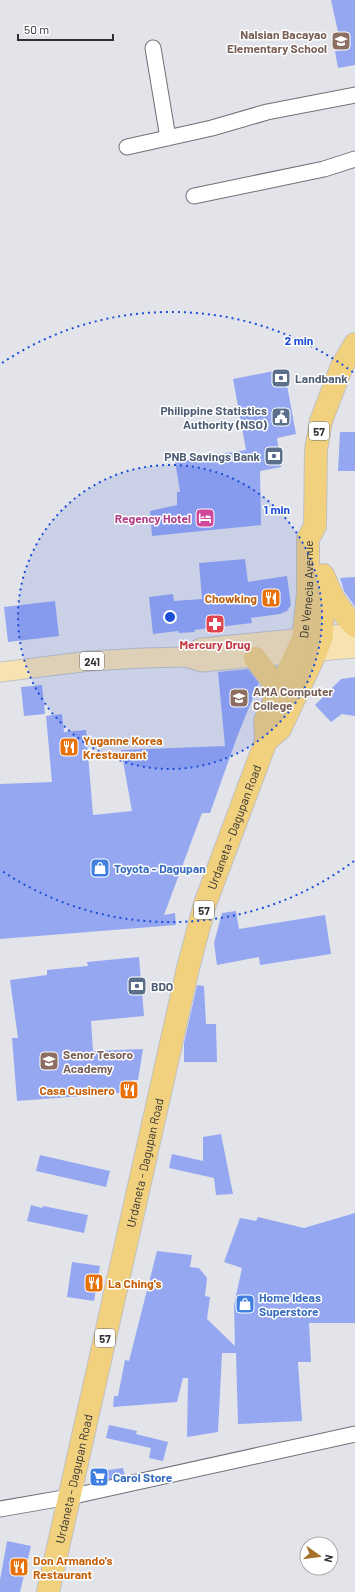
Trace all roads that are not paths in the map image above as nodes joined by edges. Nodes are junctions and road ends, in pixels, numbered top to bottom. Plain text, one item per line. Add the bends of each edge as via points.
1 (153, 48) dead end
2 (355, 95) edge
3 (168, 138) junction
4 (127, 147) dead end
5 (355, 160) edge
6 (194, 196) dead end
7 (355, 344) edge
8 (315, 526) junction
9 (323, 574) junction
10 (355, 626) edge
11 (355, 633) edge
12 (309, 645) junction
13 (355, 648) edge
14 (185, 657) junction
15 (255, 658) junction
16 (0, 672) edge
17 (276, 697) junction
18 (266, 741) junction
19 (355, 1434) edge
20 (69, 1497) junction
21 (0, 1508) edge
22 (48, 1592) edge

1 - 3 street
2 - 3 street via 267,112
3 - 4 street
5 - 6 street via 324,169
7 - 8 highway, De Venecia Avenue / 57 via 342,366 321,421 316,450
8 - 9 highway, De Venecia Avenue / 57 via 322,537
8 - 12 highway, De Venecia Avenue / 57 via 308,539
9 - 10 highway via 329,591
9 - 12 highway, De Venecia Avenue / 57
11 - 12 main road, 241
12 - 13 main road, 241
12 - 14 main road, 241 via 201,648
12 - 15 main road, 241
12 - 17 highway, Urdaneta - Dagupan Road / 57
12 - 18 highway, Urdaneta - Dagupan Road / 57 via 280,729
14 - 15 main road, 241 via 202,662
14 - 16 main road, 241 via 90,661
15 - 17 highway via 271,679
17 - 18 highway, Urdaneta - Dagupan Road / 57 via 266,721
18 - 20 highway, Urdaneta - Dagupan Road / 57 via 205,904 188,968
19 - 20 street
20 - 21 street
20 - 22 highway, Urdaneta - Dagupan Road / 57

